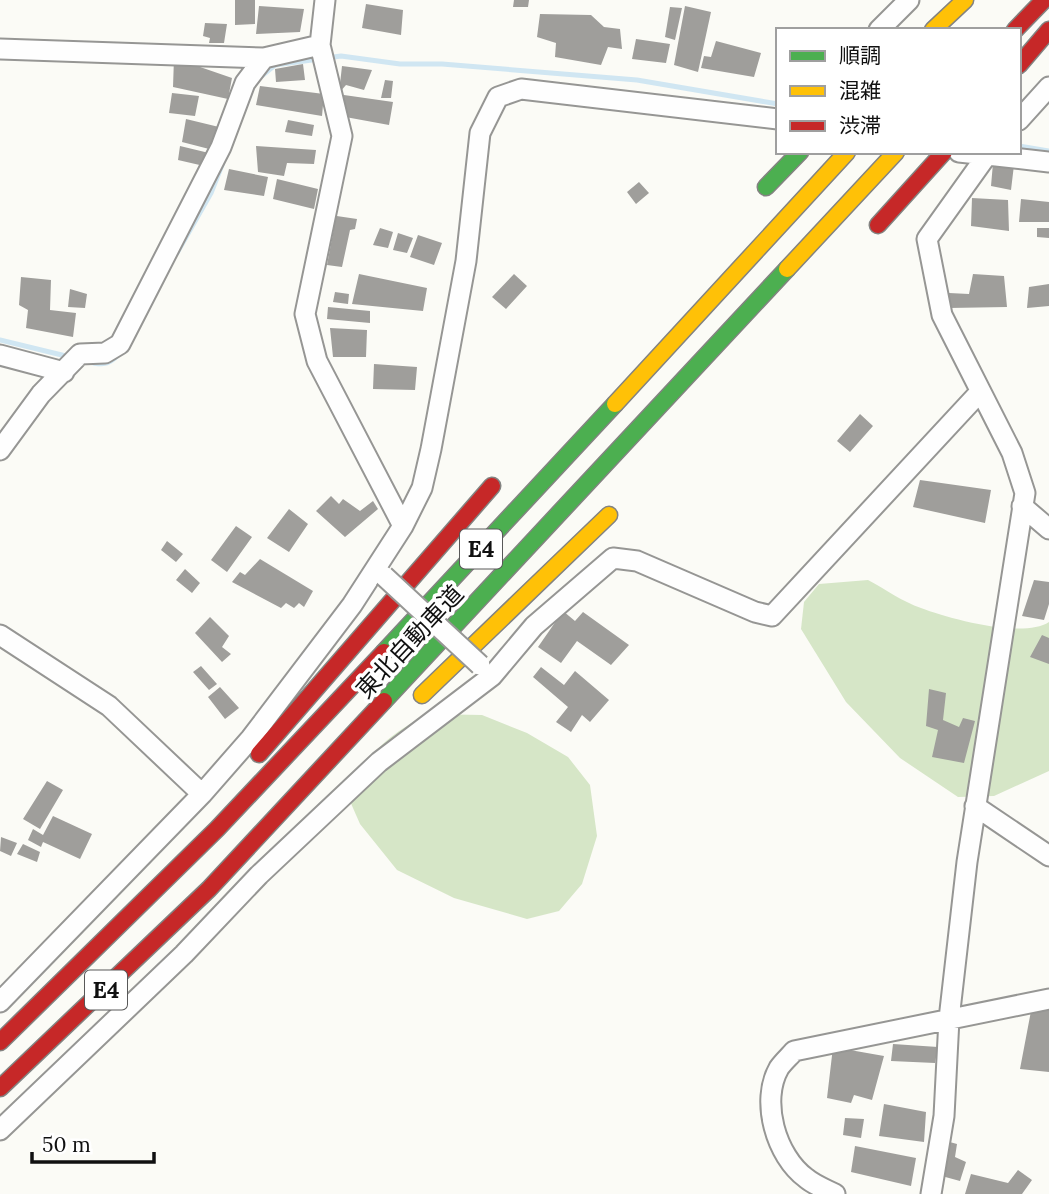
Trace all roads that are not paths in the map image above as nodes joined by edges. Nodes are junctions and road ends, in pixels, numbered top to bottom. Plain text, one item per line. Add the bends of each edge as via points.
1 (325, 0) edge
2 (909, 0) edge
3 (965, 0) edge
4 (1044, 0) edge
5 (881, 28) edge
6 (935, 28) edge
7 (1017, 28) edge
8 (1049, 30) edge
9 (320, 46) junction
10 (0, 49) edge
11 (264, 58) junction
12 (1021, 63) edge
13 (1049, 87) edge
14 (1021, 118) edge
15 (776, 119) edge
16 (798, 154) edge
17 (845, 154) edge
18 (894, 154) edge
19 (942, 154) edge
20 (988, 154) edge
21 (1049, 162) edge
22 (766, 187) dead end
23 (878, 225) dead end
24 (0, 355) edge
25 (71, 364) junction
26 (979, 393) junction
27 (0, 450) edge
28 (492, 486) dead end
29 (1022, 506) junction
30 (609, 515) dead end
31 (403, 526) junction
32 (1049, 529) edge
33 (379, 573) junction
34 (0, 635) edge
35 (486, 671) junction
36 (412, 704) dead end
37 (249, 765) dead end
38 (344, 769) dead end
39 (208, 801) junction
40 (975, 806) junction
41 (1049, 856) edge
42 (209, 890) junction
43 (107, 937) junction
44 (1049, 999) edge
45 (0, 1002) edge
46 (949, 1019) junction
47 (0, 1042) edge
48 (0, 1087) edge
49 (0, 1130) edge
50 (835, 1194) edge
51 (931, 1194) edge

1 - 9 street
2 - 5 street
3 - 6 highway
4 - 7 highway
8 - 12 highway
9 - 11 street
9 - 31 street via 342,136 305,314 317,361
10 - 11 street
11 - 25 street via 245,83 220,147 120,344
13 - 14 street
15 - 31 street via 522,89 498,97 480,133 466,261 431,449 422,488
16 - 22 highway
17 - 43 highway, 東北自動車道 / E4 via 313,728
18 - 42 highway, 東北自動車道 / E4
19 - 23 highway
20 - 21 street
20 - 26 street via 927,239 942,315
24 - 25 street
25 - 27 street via 41,394
26 - 29 street via 1012,453 1025,493
26 - 35 street via 772,616 637,561 613,558
28 - 37 highway
29 - 32 street
29 - 40 street
30 - 36 highway
31 - 33 street
33 - 35 street, bridge
33 - 39 street
34 - 39 street via 109,706
35 - 49 street via 379,762 259,875 184,954
38 - 42 highway
39 - 43 highway
39 - 45 street
40 - 41 street
40 - 46 street
42 - 48 highway, 東北自動車道 / E4
43 - 47 highway, 東北自動車道 / E4
44 - 46 street
46 - 50 street via 794,1051 779,1068 772,1091 773,1123 780,1146 805,1178
46 - 51 street via 944,1116

